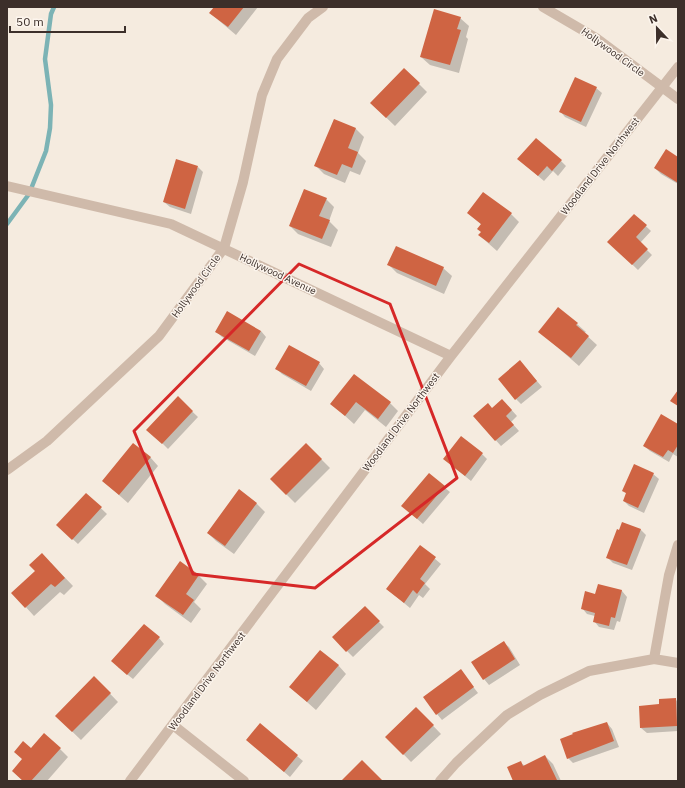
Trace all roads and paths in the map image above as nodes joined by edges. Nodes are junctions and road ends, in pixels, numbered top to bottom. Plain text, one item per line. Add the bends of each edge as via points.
1 (323, 7) edge
2 (543, 7) edge
3 (678, 67) edge
4 (662, 88) junction
5 (678, 99) edge
6 (7, 186) edge
7 (224, 248) junction
8 (451, 356) junction
9 (7, 470) edge
10 (678, 545) edge
11 (654, 659) junction
12 (678, 663) edge
13 (173, 725) junction
14 (130, 781) edge
15 (244, 781) edge
16 (440, 781) edge

1 - 7 street, Hollywood Circle via 308,18 277,59 262,96 243,182
2 - 4 street, Hollywood Circle via 596,38
3 - 4 street, Woodland Drive Northwest
4 - 5 street, Hollywood Circle
4 - 8 street, Woodland Drive Northwest
6 - 7 street, Hollywood Avenue via 171,224
7 - 8 street, Hollywood Avenue
7 - 9 street, Hollywood Circle via 159,336 47,441
8 - 13 street, Woodland Drive Northwest
10 - 11 street via 669,575
11 - 12 street
11 - 16 street via 589,671 540,695 507,715
13 - 14 street, Woodland Drive Northwest
13 - 15 street

